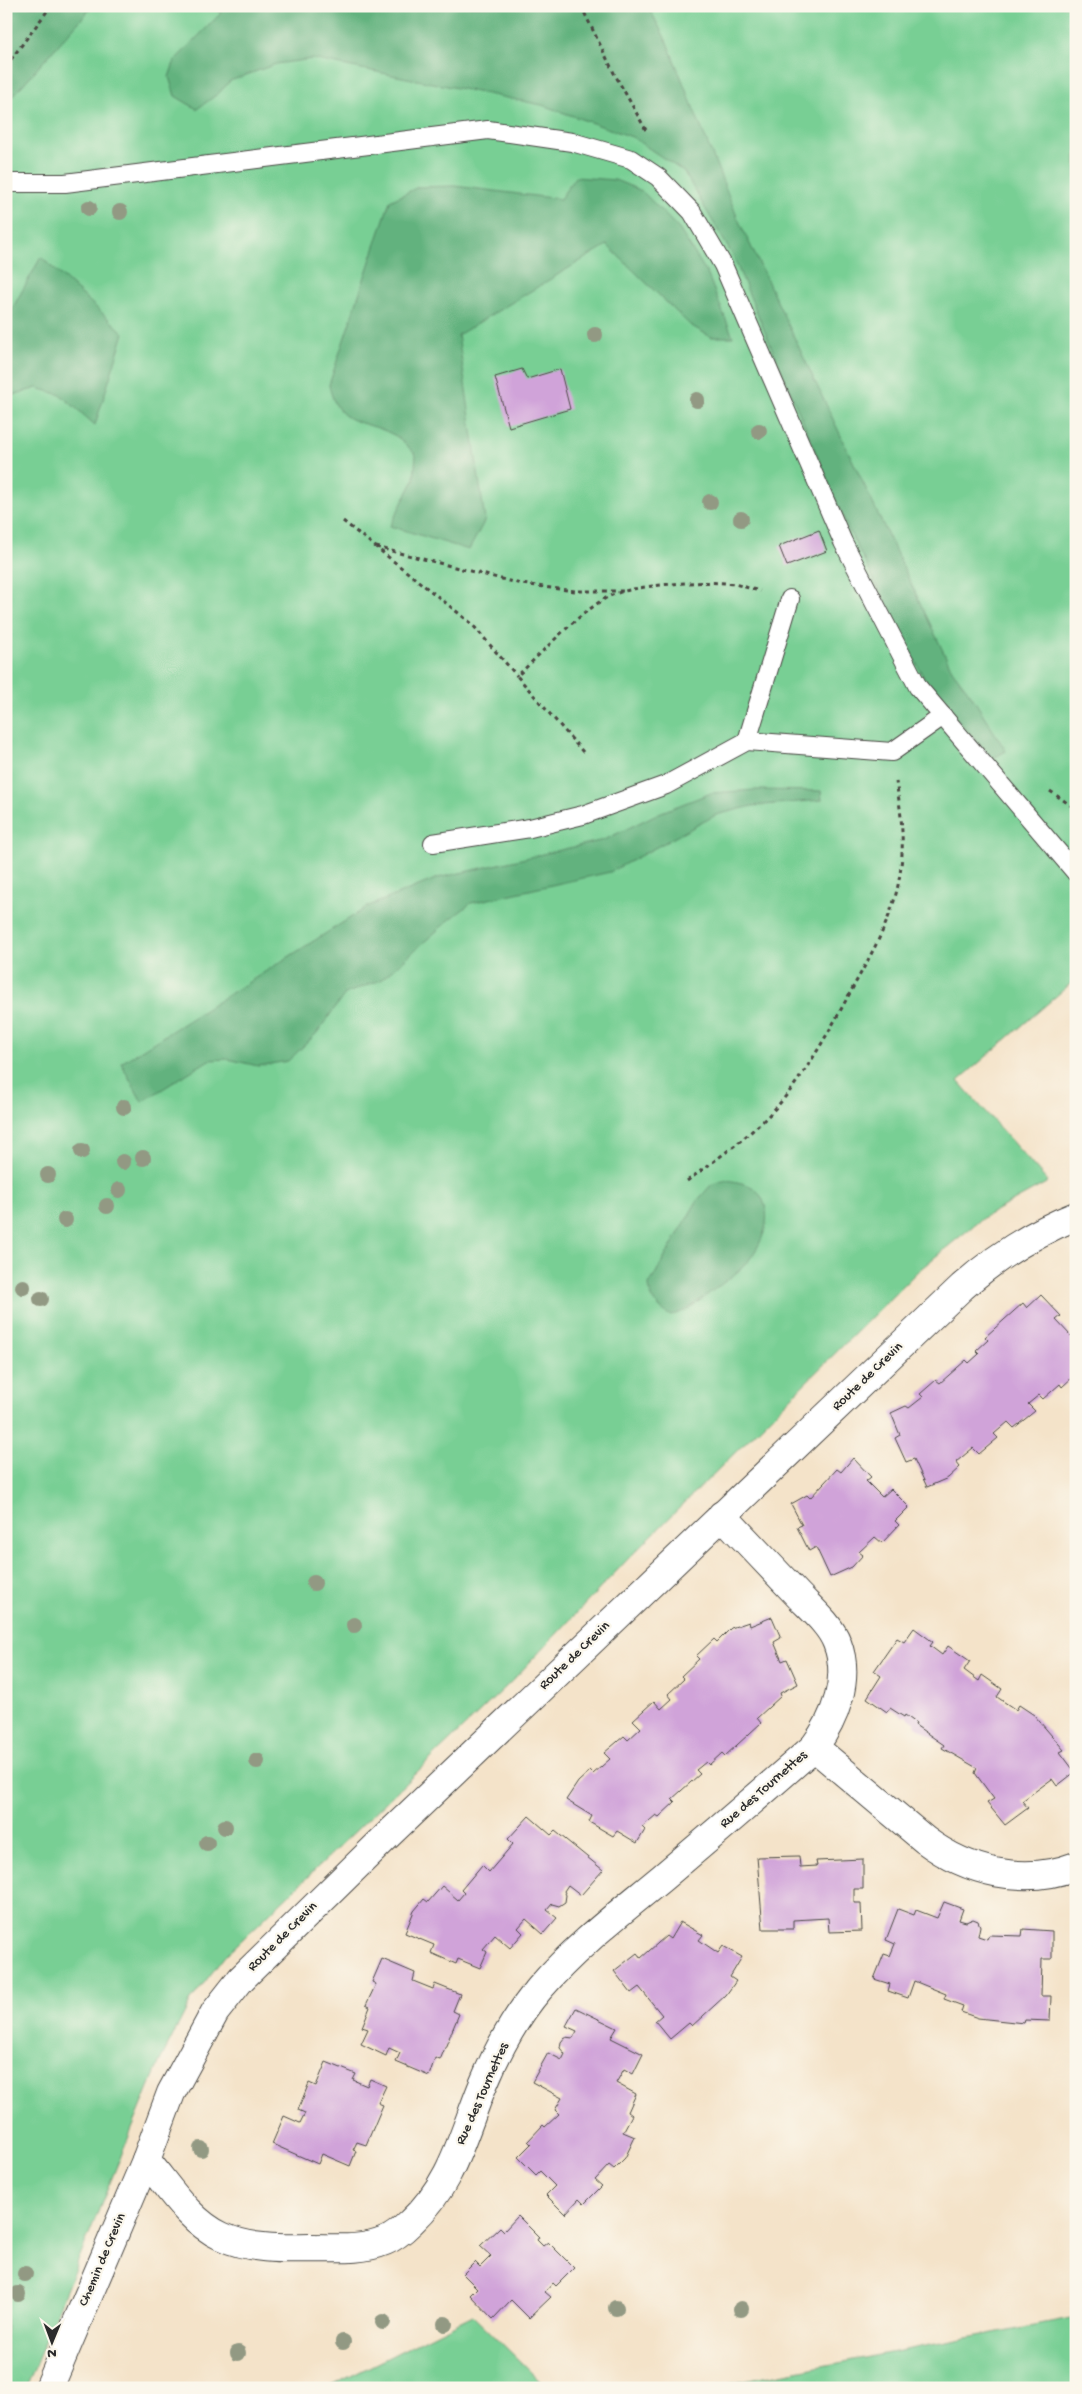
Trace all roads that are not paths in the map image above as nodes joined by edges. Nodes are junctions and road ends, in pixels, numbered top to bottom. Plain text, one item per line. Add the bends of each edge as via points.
1 (6, 183) edge
2 (790, 598) road end
3 (943, 716) junction
4 (747, 741) junction
5 (432, 843) dead end
6 (1076, 873) edge
7 (1076, 1216) edge
8 (722, 1515) junction
9 (814, 1747) junction
10 (1076, 1866) edge
11 (146, 2160) junction
12 (49, 2388) edge

1 - 3 lane via 65,183 488,130 572,142 631,159 658,177 692,212 723,265 843,542 918,687
2 - 4 lane
3 - 4 lane via 892,752
3 - 6 lane
4 - 5 lane via 666,785 583,814 530,828
7 - 8 street, Route de Crevin via 1024,1240 987,1266
8 - 9 street, Rue des Tournettes via 822,1621 837,1642 842,1667 837,1704 827,1730
8 - 11 street, Route de Crevin via 241,1979 215,2012 196,2044 171,2093
9 - 10 street, Rue des Tournettes via 924,1840 965,1864 1015,1875 1044,1874
9 - 11 street, Rue des Tournettes via 603,1926 539,1989 496,2057 442,2187 427,2206 387,2241 359,2248 304,2248 257,2246 222,2237 191,2214
11 - 12 street, Chemin de Crevin

